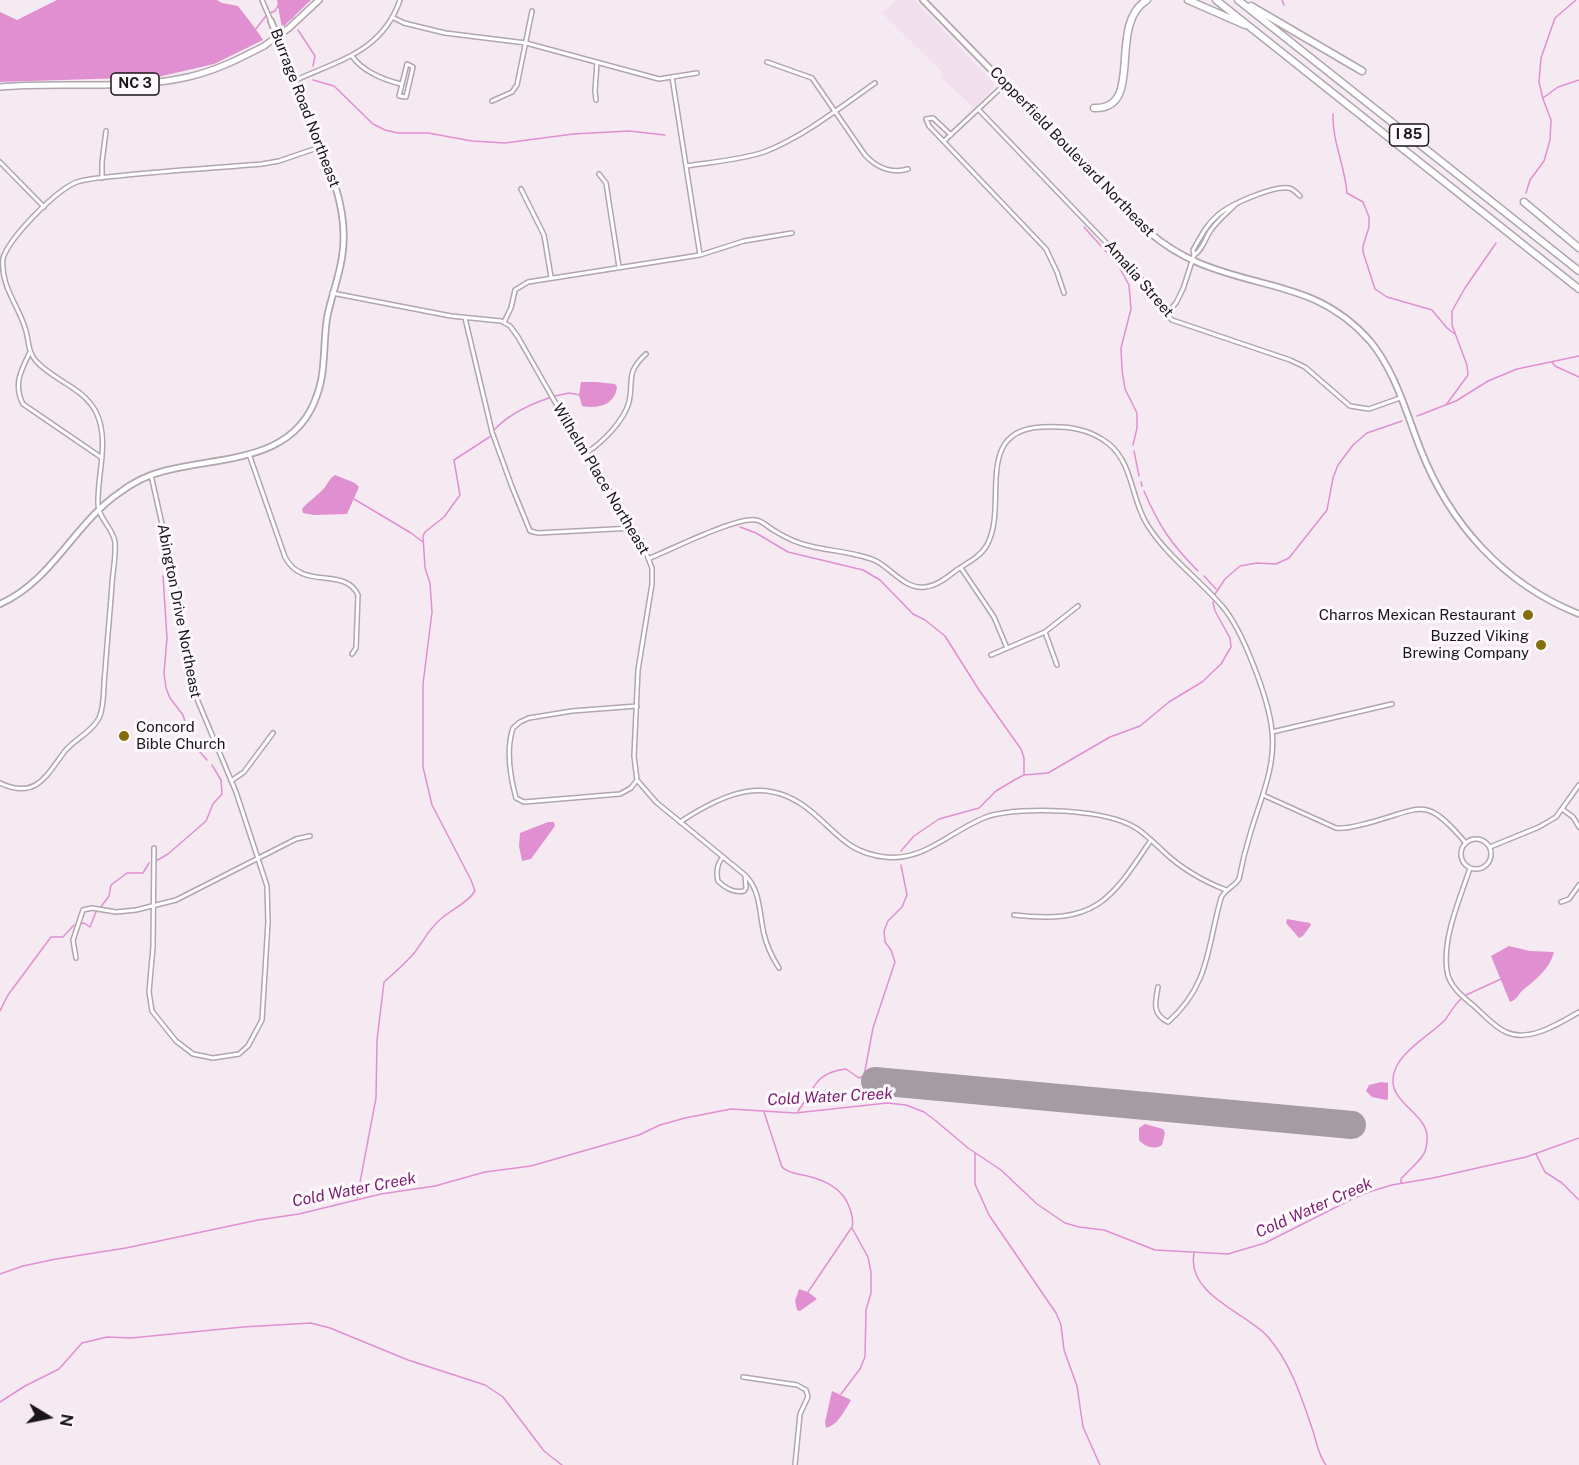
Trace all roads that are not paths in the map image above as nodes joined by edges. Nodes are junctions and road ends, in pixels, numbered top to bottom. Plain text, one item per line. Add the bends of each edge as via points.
1 (262, 0) edge
2 (319, 0) edge
3 (400, 0) edge
4 (923, 0) edge
5 (1147, 0) edge
6 (1188, 0) edge
7 (1216, 0) edge
8 (1239, 0) edge
9 (532, 10) dead end
10 (392, 17) junction
11 (271, 21) joint
12 (1254, 30) junction
13 (526, 43) junction
14 (352, 56) junction
15 (597, 62) junction
16 (767, 62) dead end
17 (1362, 70) dead end
18 (697, 73) dead end
19 (672, 77) junction
20 (294, 81) junction
21 (875, 83) dead end
22 (401, 84) junction
23 (1005, 84) junction
24 (0, 87) edge
25 (596, 100) dead end
26 (492, 101) dead end
27 (1094, 108) dead end
28 (978, 109) junction
29 (835, 111) junction
30 (106, 131) dead end
31 (951, 135) junction
32 (944, 141) junction
33 (321, 147) junction
34 (0, 162) edge
35 (686, 166) junction
36 (908, 169) dead end
37 (599, 174) dead end
38 (102, 178) junction
39 (521, 189) dead end
40 (1300, 196) dead end
41 (1524, 202) dead end
42 (44, 207) junction
43 (792, 233) dead end
44 (1579, 248) edge
45 (700, 255) junction
46 (1193, 257) junction
47 (1, 258) edge
48 (619, 267) junction
49 (0, 270) edge
50 (1579, 271) edge
51 (551, 277) junction
52 (1579, 289) edge
53 (332, 293) junction
54 (1064, 293) dead end
55 (1166, 314) junction
56 (465, 318) junction
57 (504, 322) junction
58 (30, 352) junction
59 (646, 354) dead end
60 (1400, 398) junction
61 (585, 453) junction
62 (249, 454) junction
63 (102, 458) junction
64 (151, 476) junction
65 (99, 510) junction
66 (633, 528) junction
67 (650, 558) junction
68 (961, 568) junction
69 (0, 604) edge
70 (1078, 606) dead end
71 (1579, 614) edge
72 (1045, 632) junction
73 (1007, 648) junction
74 (352, 654) dead end
75 (991, 655) dead end
76 (1057, 665) dead end
77 (1392, 704) dead end
78 (637, 706) junction
79 (1272, 732) junction
80 (273, 733) dead end
81 (637, 780) junction
82 (231, 781) junction
83 (0, 783) edge
84 (1579, 785) edge
85 (1263, 795) junction
86 (1562, 809) junction
87 (680, 822) junction
88 (1579, 827) edge
89 (310, 836) dead end
90 (1151, 840) junction
91 (1465, 842) junction
92 (1490, 847) junction
93 (153, 848) dead end
94 (259, 857) junction
95 (723, 857) junction
96 (1470, 868) junction
97 (745, 875) junction
98 (1579, 885) edge
99 (1226, 890) junction
100 (1561, 902) dead end
101 (153, 907) junction
102 (1014, 915) dead end
103 (76, 958) dead end
104 (779, 968) dead end
105 (1158, 987) dead end
106 (1579, 1012) edge
107 (742, 1377) dead end
108 (795, 1465) edge

1 - 11 street, Burrage Road Northeast
2 - 24 main road, NC 3, bridge via 264,46 232,63 183,78 135,84
3 - 10 street
4 - 23 main road, Copperfield Boulevard Northeast
5 - 27 highway via 1137,7 1129,22 1120,94 1109,106
6 - 12 highway
7 - 12 highway, I 85
8 - 17 highway
8 - 50 highway, I 85
9 - 13 street
10 - 13 street via 445,33
10 - 14 street via 373,42
11 - 20 main road, Burrage Road Northeast
12 - 52 highway, I 85
13 - 15 street
13 - 26 street via 517,85 512,92
14 - 20 street
14 - 22 street via 362,67
15 - 19 street via 654,78
15 - 25 street
16 - 29 street via 812,78
18 - 19 street
19 - 35 street
20 - 33 main road, Burrage Road Northeast
21 - 29 street
22 - 22 street via 399,96 406,97 411,64 407,64
23 - 28 street
23 - 46 main road, Copperfield Boulevard Northeast via 1149,232 1167,246
28 - 31 street
28 - 55 street, Amalia Street via 1142,280
29 - 35 street via 765,151
29 - 36 street via 873,163 895,171
30 - 38 street
31 - 32 street
31 - 32 street via 933,118 926,119
32 - 54 street via 1046,249
33 - 38 street via 279,162
33 - 53 main road, Burrage Road Northeast via 339,198 343,231 343,255
34 - 42 street
35 - 45 street
37 - 48 street via 606,183
38 - 42 street via 80,181 61,190
39 - 51 street via 544,235
40 - 46 street via 1291,189 1278,188 1231,206 1216,216 1193,250
41 - 44 highway
42 - 47 street
43 - 45 street via 744,241
45 - 48 street
46 - 55 street via 1183,290
46 - 60 main road, Copperfield Boulevard Northeast via 1218,269 1298,292 1339,312 1380,355
47 - 49 street
48 - 51 street
49 - 58 street via 2,285 26,328
51 - 57 street via 528,282 515,290
53 - 56 street
53 - 62 main road, Burrage Road Northeast via 322,376 306,419 288,438
55 - 60 street, Amalia Street via 1189,327 1305,367 1350,406 1369,410
56 - 57 street
56 - 66 street via 492,432 530,531
57 - 61 street, Wilhelm Place Northeast via 518,337
58 - 63 street via 42,367 92,405 99,420
58 - 63 street via 18,385 23,404
59 - 61 street via 632,372 629,403 621,419 598,445
60 - 71 main road, Copperfield Boulevard Northeast via 1431,475 1461,524 1510,574
61 - 66 street, Wilhelm Place Northeast
62 - 64 main road, Burrage Road Northeast
62 - 74 street via 285,557 293,569 304,575 339,580 354,588 358,595 356,648
63 - 65 street
64 - 65 main road, Burrage Road Northeast via 116,494
64 - 82 street, Abington Drive Northeast via 177,591 192,687
65 - 69 main road, Burrage Road Northeast via 43,574 24,591
65 - 83 street via 111,530 115,549 100,716 34,787 18,789
66 - 67 street, Wilhelm Place Northeast
67 - 68 street via 735,524 756,520 799,543 870,559 916,587 930,586
67 - 78 street, Wilhelm Place Northeast via 652,579
68 - 73 street via 994,617
68 - 79 street via 984,550 990,539 997,460 1005,443 1033,428 1072,427 1090,433 1119,455 1149,527 1235,624 1269,711
70 - 72 street
72 - 73 street
72 - 76 street
73 - 75 street
77 - 79 street
78 - 81 street, Wilhelm Place Northeast
78 - 81 street via 525,719 513,728 510,752 516,798 524,802 620,794
79 - 85 street via 1272,759
80 - 82 street via 244,772
81 - 87 street via 649,796
82 - 94 street, Abington Drive Northeast
84 - 86 street
85 - 91 street via 1336,828 1348,829 1425,808 1434,811
85 - 99 street via 1239,879
86 - 88 street
86 - 92 street via 1539,827
87 - 90 street via 724,796 764,791 803,805 850,847 886,857 925,851 976,821 1022,810 1109,817 1130,824
87 - 95 street
89 - 94 street
90 - 99 street via 1190,872
90 - 102 street via 1113,894 1095,906 1069,916
91 - 92 street via 1479,838
91 - 96 street via 1461,857
92 - 96 street via 1491,858 1485,866
93 - 101 street
94 - 101 street via 176,900
94 - 101 street, Abington Drive Northeast via 268,892 262,1020 239,1054 213,1058 193,1054 156,1018 149,998
95 - 97 street
95 - 97 street via 717,876 722,885 744,891
96 - 106 street via 1452,920 1446,961 1451,983 1507,1033 1527,1036
97 - 104 street via 755,885 764,934
98 - 100 street via 1569,899
99 - 105 street via 1217,911 1202,977 1168,1022 1154,1008
101 - 103 street via 116,912 83,910 73,940
107 - 108 street via 797,1385 806,1390

